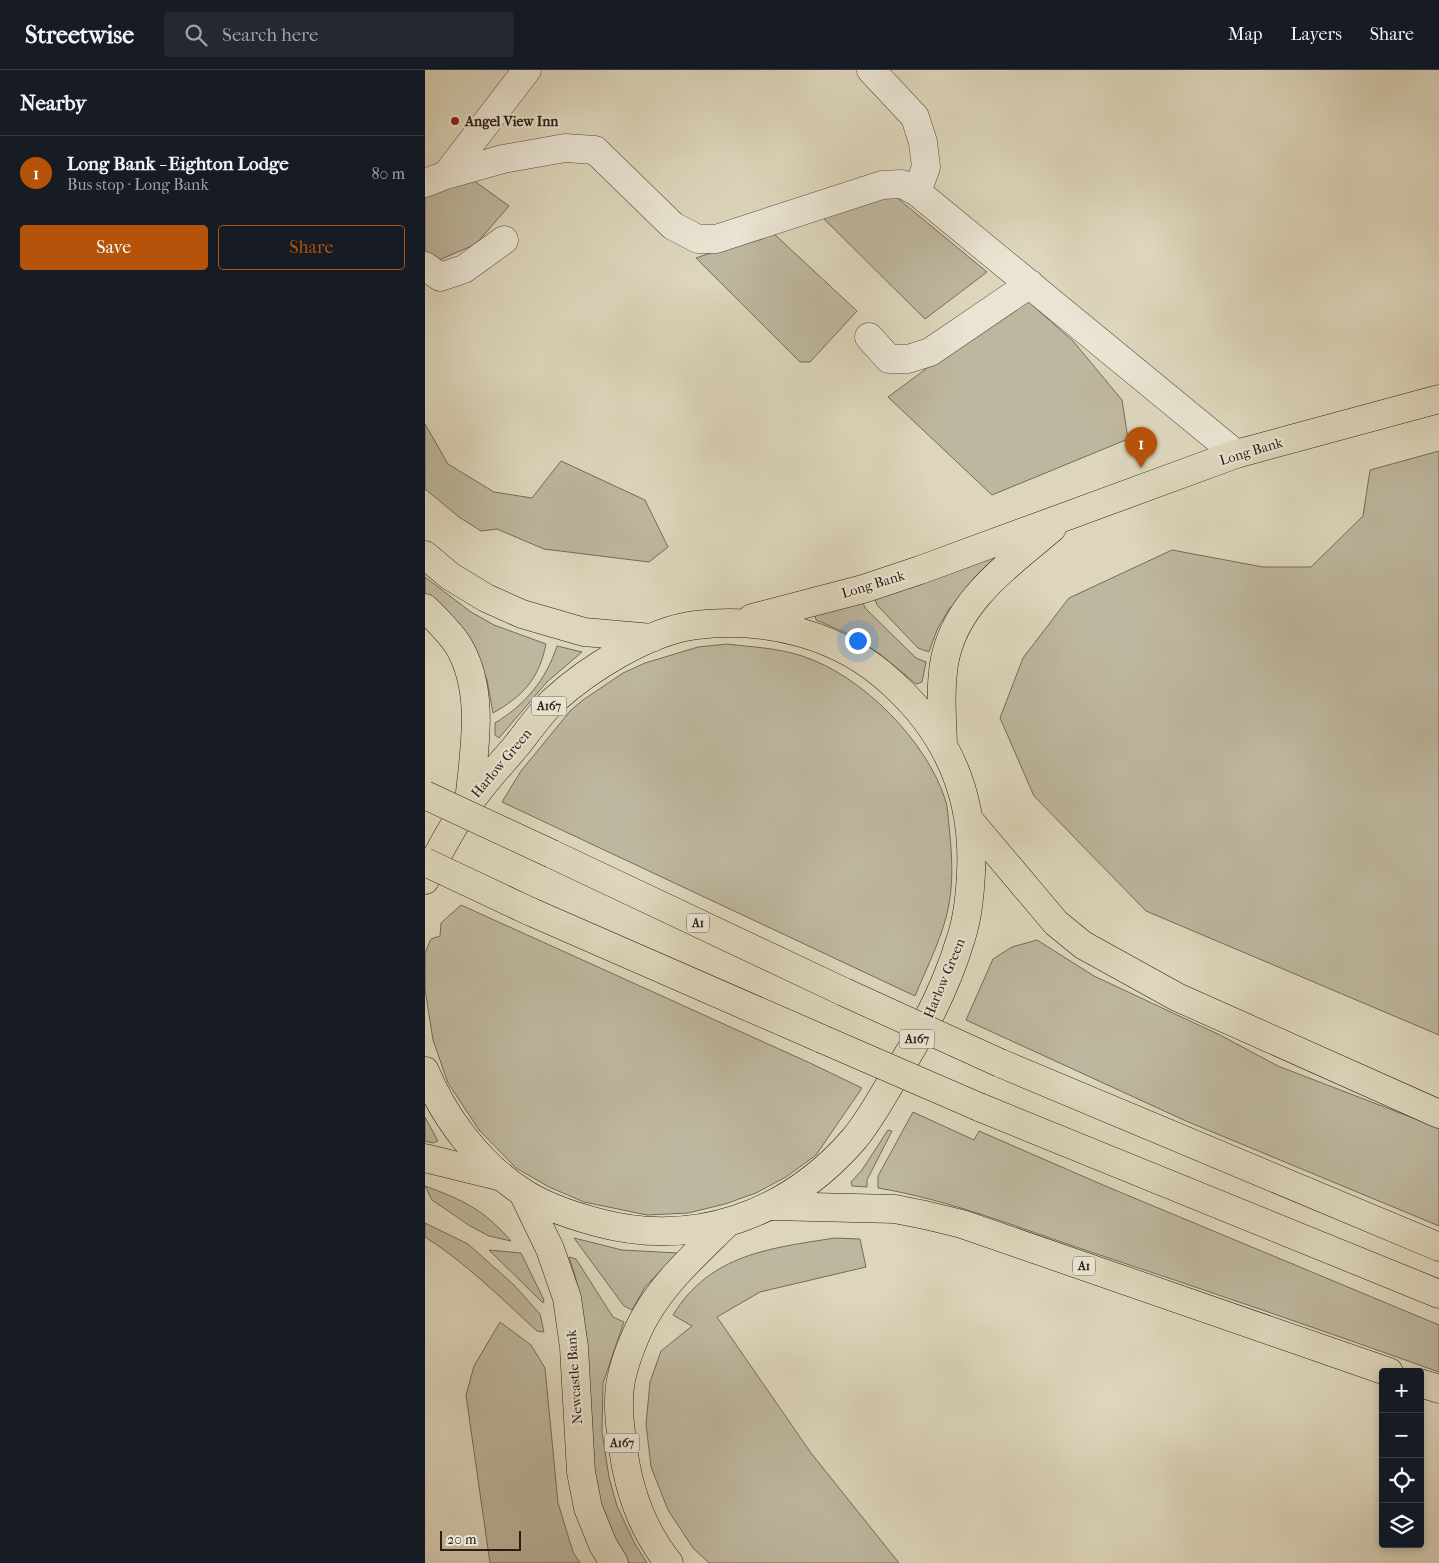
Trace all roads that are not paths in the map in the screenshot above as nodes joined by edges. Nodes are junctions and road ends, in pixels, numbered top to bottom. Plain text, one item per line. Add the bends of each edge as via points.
1 (527, 70) edge
2 (871, 70) edge
3 (435, 179) edge
4 (917, 192) junction
5 (504, 240) dead end
6 (425, 266) edge
7 (1030, 284) junction
8 (869, 337) dead end
9 (1439, 399) edge
10 (1236, 454) junction
11 (1066, 516) junction
12 (425, 555) edge
13 (425, 608) edge
14 (733, 622) junction
15 (653, 638) junction
16 (943, 744) junction
17 (425, 795) edge
18 (469, 802) junction
19 (970, 821) junction
20 (425, 862) edge
21 (425, 880) edge
22 (425, 1071) edge
23 (1439, 1114) edge
24 (425, 1158) edge
25 (513, 1185) junction
26 (771, 1206) junction
27 (726, 1224) junction
28 (1439, 1247) edge
29 (1439, 1294) edge
30 (1379, 1369) edge
31 (1424, 1384) edge
32 (1439, 1389) edge
33 (614, 1563) edge
34 (669, 1563) edge

1 - 3 street
2 - 4 street via 915,117 926,167
3 - 4 street via 503,159 565,148 595,150 673,226 698,239 716,239 882,184 902,184
4 - 7 street
5 - 6 street via 464,269 440,277
7 - 8 street via 930,352 908,359 889,359
7 - 10 street
9 - 10 main road, Long Bank
10 - 11 main road, Long Bank
11 - 14 main road, Long Bank via 863,589
11 - 16 main road, Long Bank via 989,582 967,608 953,634 944,662 941,702
12 - 15 main road, A167 via 450,576 486,598 522,614 584,632
13 - 18 main road, A167 via 457,644 471,676 475,723
14 - 15 main road, Harlow Green / A167 via 682,627
14 - 16 main road, Harlow Green / A167 via 784,627 832,643 877,668 914,703
15 - 18 main road, Harlow Green / A167 via 599,665 551,703
16 - 19 main road, Harlow Green / A167 via 958,774
17 - 28 main road, A1, bridge via 1000,1063
18 - 21 main road, Harlow Green / A167 via 443,842
19 - 23 main road via 1050,915 1083,945 1177,997
19 - 26 main road, Harlow Green / A167 via 970,895 962,936 944,986 913,1048 857,1135 832,1163
20 - 29 main road, bridge via 529,911 979,1107
22 - 25 main road, Harlow Green / A167 via 446,1112 472,1147
24 - 25 main road
25 - 27 main road, Harlow Green / A167 via 579,1218 618,1227 667,1232
25 - 33 main road, Newcastle Bank / A167 via 550,1249 567,1298 574,1347 581,1472 588,1508
26 - 27 main road, Harlow Green / A167
26 - 30 main road, A1 via 895,1209 944,1220
27 - 34 main road, A167 via 667,1284 654,1302 621,1379 618,1411 631,1491 644,1525
31 - 32 main road

